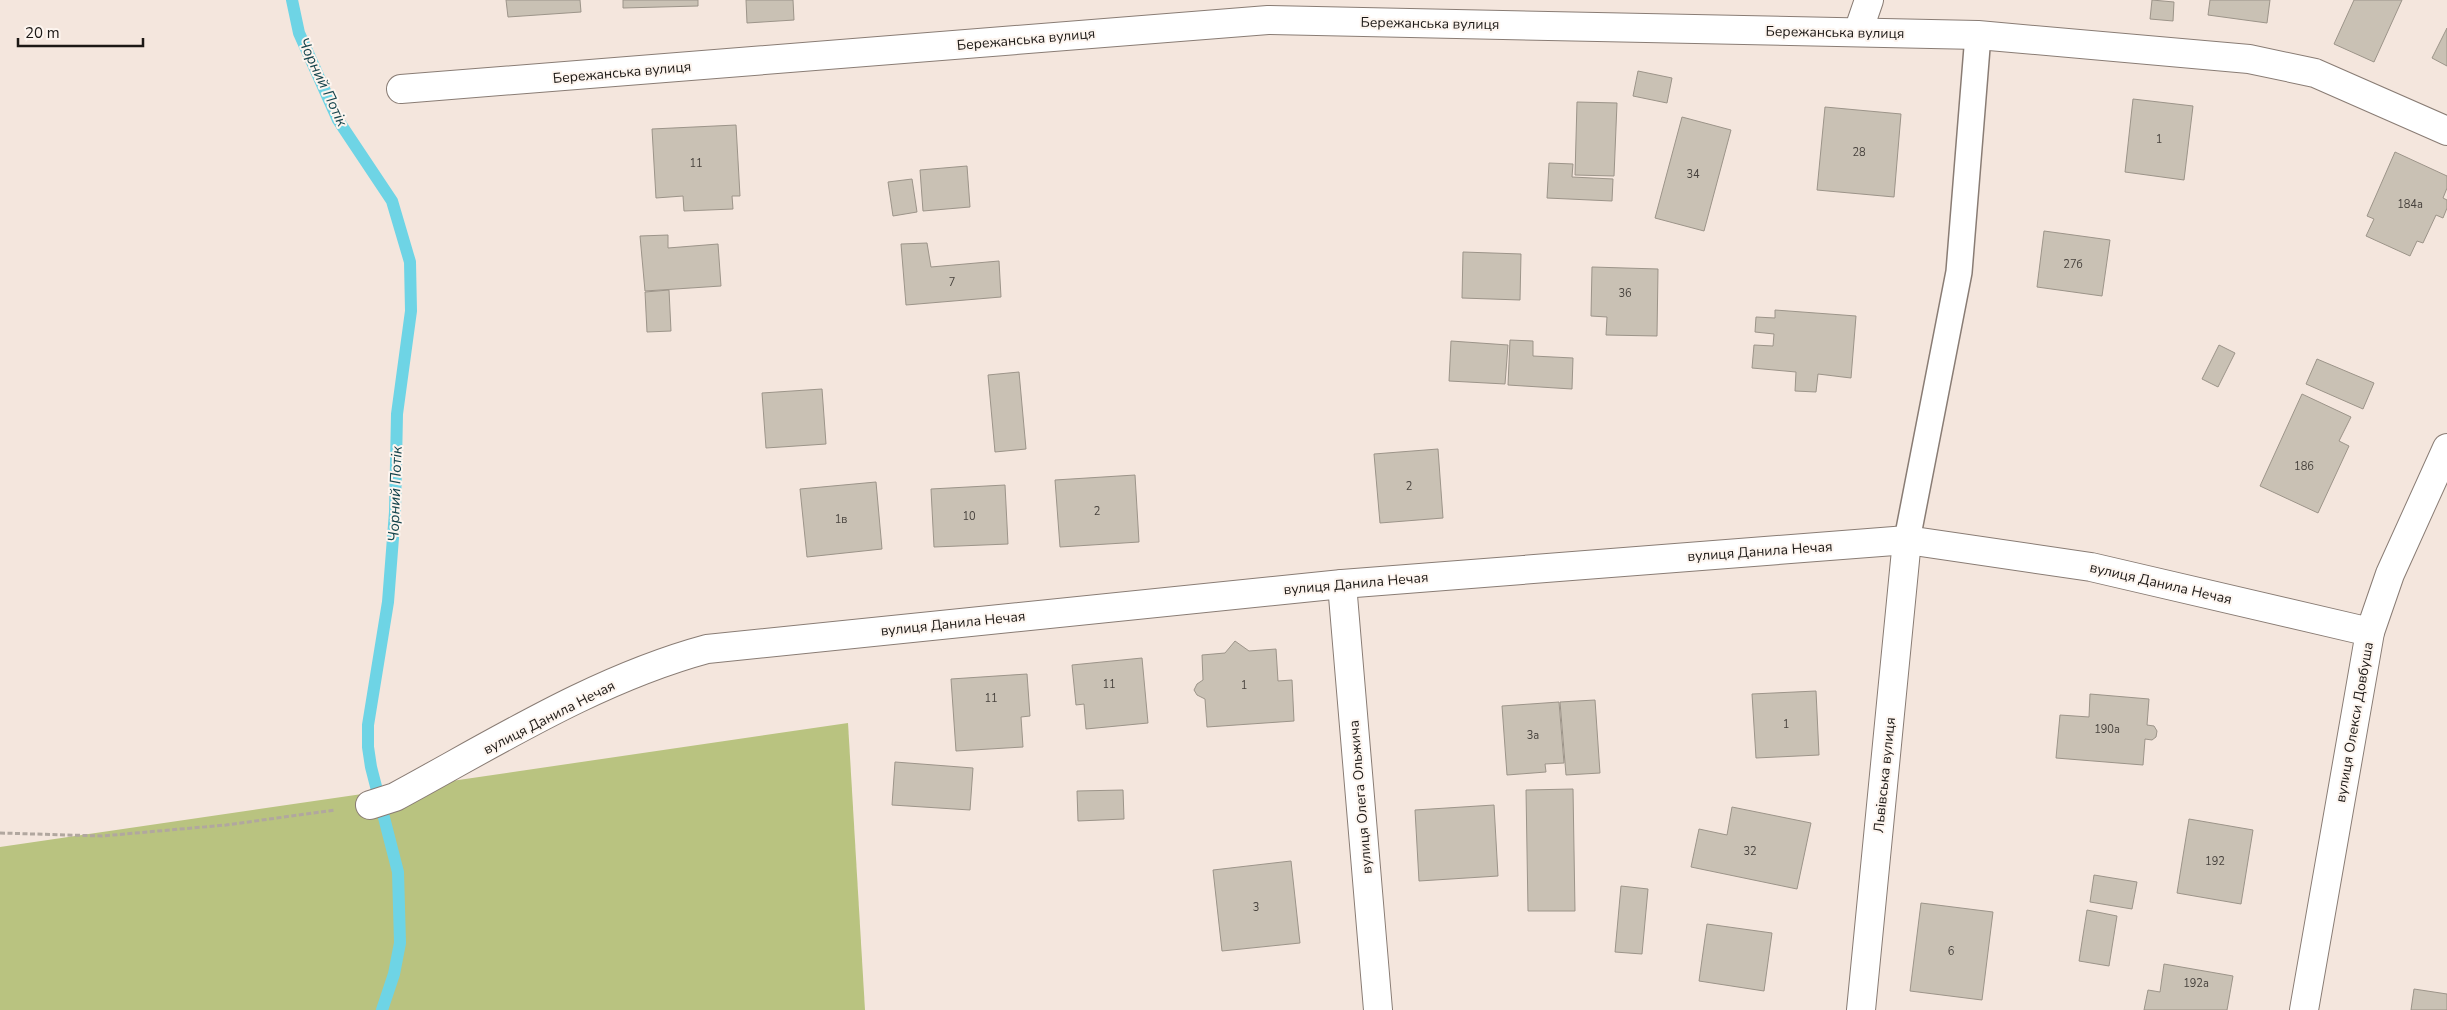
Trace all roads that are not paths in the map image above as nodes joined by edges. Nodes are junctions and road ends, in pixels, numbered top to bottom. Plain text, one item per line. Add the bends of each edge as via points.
1 (1869, 0) edge
2 (1268, 10) edge
3 (1858, 32) junction
4 (1978, 35) junction
5 (401, 89) dead end
6 (2447, 130) edge
7 (2447, 448) edge
8 (1908, 540) junction
9 (1342, 584) junction
10 (2370, 632) junction
11 (382, 801) road end
12 (1378, 1010) edge
13 (1861, 1010) edge
14 (2304, 1010) edge

1 - 3 street
2 - 3 street, Бережанська вулиця
2 - 5 street, Бережанська вулиця
3 - 4 street, Бережанська вулиця
4 - 6 street, Бережанська вулиця via 2249,59 2315,73
4 - 8 lane via 1959,272
7 - 10 street, вулиця Олекси Довбуша via 2390,574
8 - 9 street, вулиця Данила Нечая
8 - 10 street, вулиця Данила Нечая via 2091,567
8 - 13 street, Львівська вулиця
9 - 11 street, вулиця Данила Нечая via 706,649 667,661 579,699
9 - 12 street, вулиця Олега Ольжича
10 - 14 street, вулиця Олекси Довбуша

